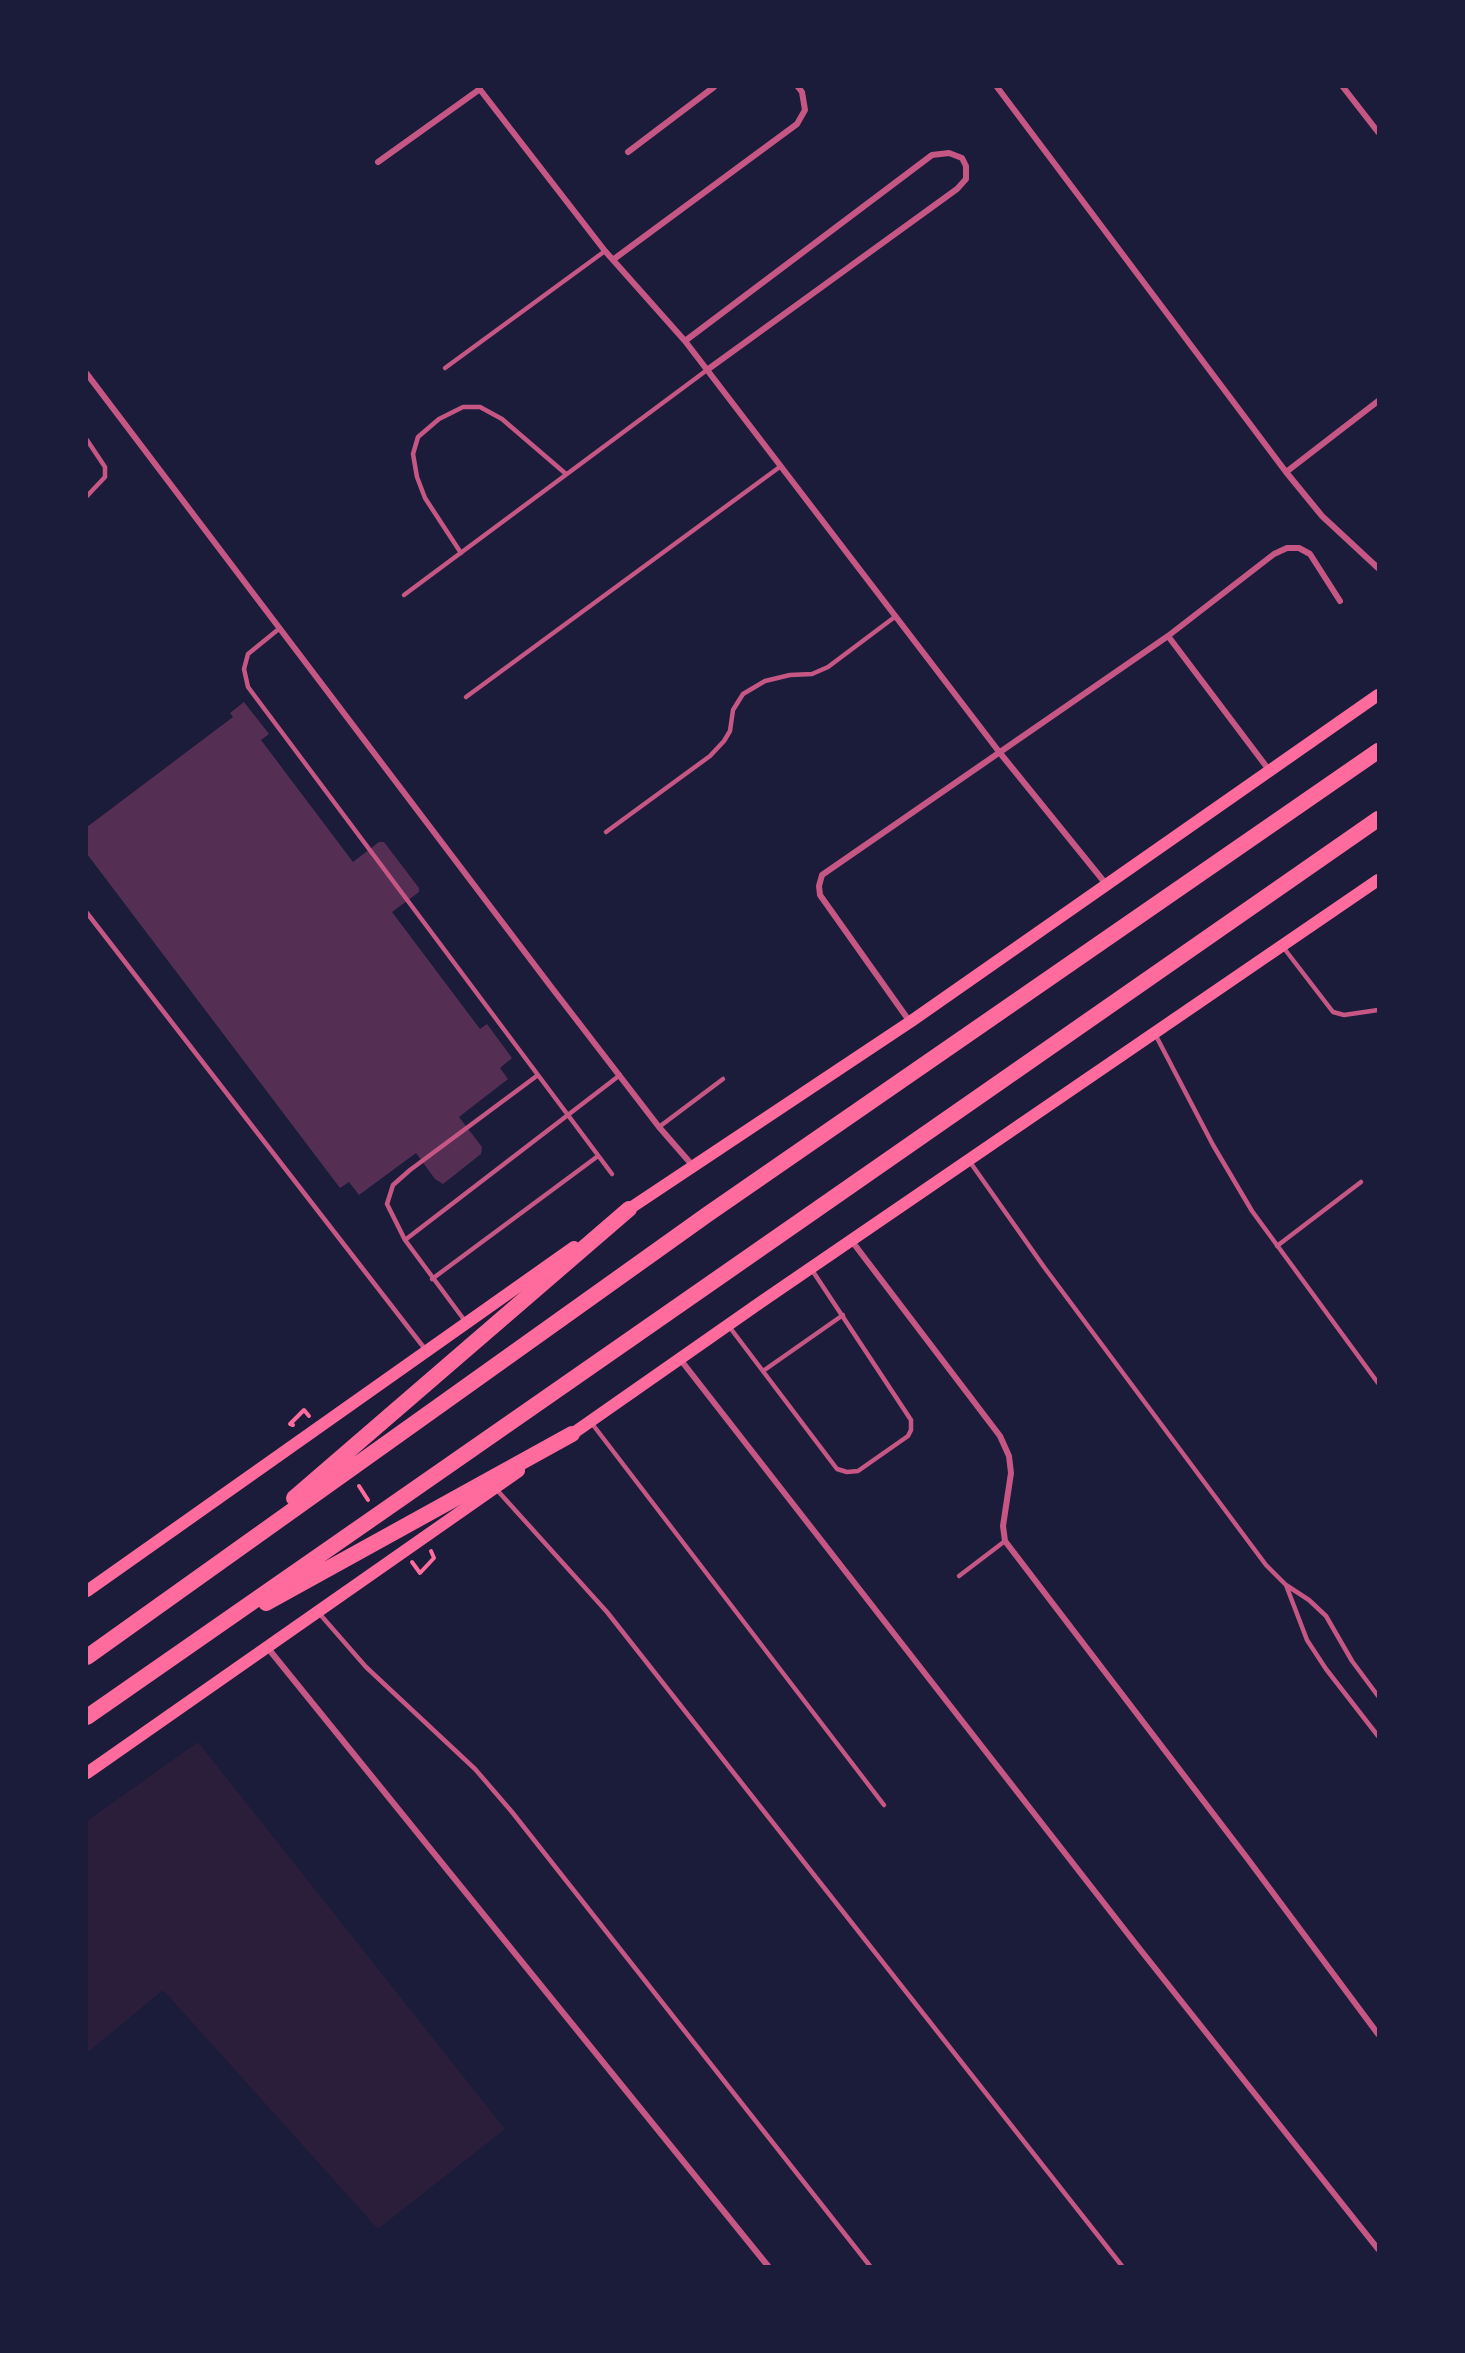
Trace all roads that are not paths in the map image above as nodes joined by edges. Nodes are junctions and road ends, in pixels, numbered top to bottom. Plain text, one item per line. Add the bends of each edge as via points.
1 (714, 87) edge
2 (798, 87) edge
3 (997, 87) edge
4 (1343, 87) edge
5 (479, 88) edge
6 (1378, 132) edge
7 (628, 152) dead end
8 (378, 162) dead end
9 (605, 251) junction
10 (614, 259) junction
11 (685, 341) junction
12 (445, 368) dead end
13 (707, 370) junction
14 (87, 374) edge
15 (1378, 401) edge
16 (87, 440) edge
17 (781, 466) junction
18 (1286, 472) junction
19 (566, 474) junction
20 (87, 496) edge
21 (461, 553) junction
22 (1378, 568) edge
23 (404, 595) dead end
24 (1340, 601) dead end
25 (896, 616) junction
26 (280, 628) junction
27 (1168, 636) junction
28 (1378, 695) edge
29 (466, 697) dead end
30 (1378, 751) edge
31 (999, 753) junction
32 (1269, 770) junction
33 (1378, 819) edge
34 (606, 832) dead end
35 (1106, 884) junction
36 (1376, 885) edge
37 (87, 913) edge
38 (1282, 945) junction
39 (1378, 1010) edge
40 (910, 1022) junction
41 (1154, 1031) junction
42 (538, 1075) junction
43 (620, 1076) junction
44 (723, 1079) dead end
45 (568, 1115) junction
46 (659, 1127) junction
47 (598, 1156) junction
48 (969, 1160) junction
49 (693, 1166) junction
50 (612, 1174) dead end
51 (1361, 1182) dead end
52 (629, 1209) junction
53 (405, 1240) junction
54 (852, 1240) junction
55 (1277, 1246) junction
56 (811, 1268) junction
57 (432, 1279) junction
58 (843, 1315) junction
59 (467, 1323) junction
60 (728, 1325) junction
61 (427, 1351) junction
62 (680, 1359) junction
63 (763, 1371) junction
64 (1378, 1383) edge
65 (590, 1421) junction
66 (572, 1434) junction
67 (495, 1488) junction
68 (1005, 1541) junction
69 (216, 1566) junction
70 (959, 1576) dead end
71 (1286, 1585) junction
72 (87, 1591) edge
73 (318, 1612) junction
74 (267, 1647) junction
75 (186, 1648) junction
76 (87, 1657) edge
77 (1378, 1696) edge
78 (87, 1717) edge
79 (1378, 1736) edge
80 (87, 1773) edge
81 (884, 1805) dead end
82 (1378, 2034) edge
83 (1378, 2250) edge
84 (768, 2266) edge
85 (870, 2266) edge
86 (1122, 2266) edge

1 - 7 street
2 - 10 street via 805,110 797,124
3 - 18 street
4 - 6 street
5 - 8 street
5 - 9 street
9 - 10 street
9 - 12 lane
10 - 11 street
11 - 13 street
11 - 13 street via 932,155 950,153 962,158 966,179 957,189
13 - 17 street
13 - 19 lane
14 - 26 street
15 - 18 street
16 - 20 lane via 105,467 105,477
17 - 25 street
17 - 29 lane
18 - 22 street via 1322,516
19 - 21 lane
19 - 21 lane via 502,419 480,407 463,407 439,419 418,437 413,454 425,498
21 - 23 lane
24 - 27 street via 1310,554 1299,548 1287,548
25 - 31 street
25 - 34 lane via 828,667 812,674 765,681 743,694 733,710 730,730 710,756
26 - 42 lane via 248,654 244,669 248,687
26 - 43 street
27 - 31 street
27 - 32 street
28 - 32 main road
30 - 69 highway via 708,1214
31 - 35 street
31 - 40 street via 822,874 820,895
32 - 35 main road
33 - 75 highway
35 - 40 main road
36 - 38 main road
37 - 61 lane
38 - 39 lane via 1333,1012 1344,1015
38 - 41 main road
40 - 49 main road
41 - 48 main road
41 - 55 lane via 1230,1178
42 - 45 lane
42 - 53 lane via 393,1185 387,1204
43 - 45 lane
43 - 46 street
44 - 46 lane
45 - 47 lane
45 - 53 lane
46 - 49 street
47 - 50 lane
47 - 57 lane
48 - 54 main road
48 - 71 lane via 1065,1296 1266,1565
49 - 52 main road
51 - 55 lane
52 - 59 main road
52 - 69 highway
53 - 57 lane
54 - 56 main road
54 - 68 street via 1000,1436 1011,1473 1003,1526
55 - 64 lane
56 - 58 lane
56 - 60 main road
57 - 59 lane
58 - 63 lane
58 - 63 lane via 911,1420 908,1436 858,1471 837,1469
59 - 61 main road
60 - 62 main road
60 - 63 lane
61 - 72 main road
62 - 65 main road
62 - 83 street
65 - 66 main road
65 - 81 lane
66 - 67 main road
66 - 75 highway
67 - 73 main road
67 - 86 lane via 607,1612
68 - 70 lane
68 - 82 street
69 - 76 highway
71 - 77 lane via 1326,1616
71 - 79 lane via 1307,1640
73 - 74 main road
73 - 85 lane via 366,1667 475,1769 497,1795
74 - 80 main road
74 - 84 street
75 - 78 highway

